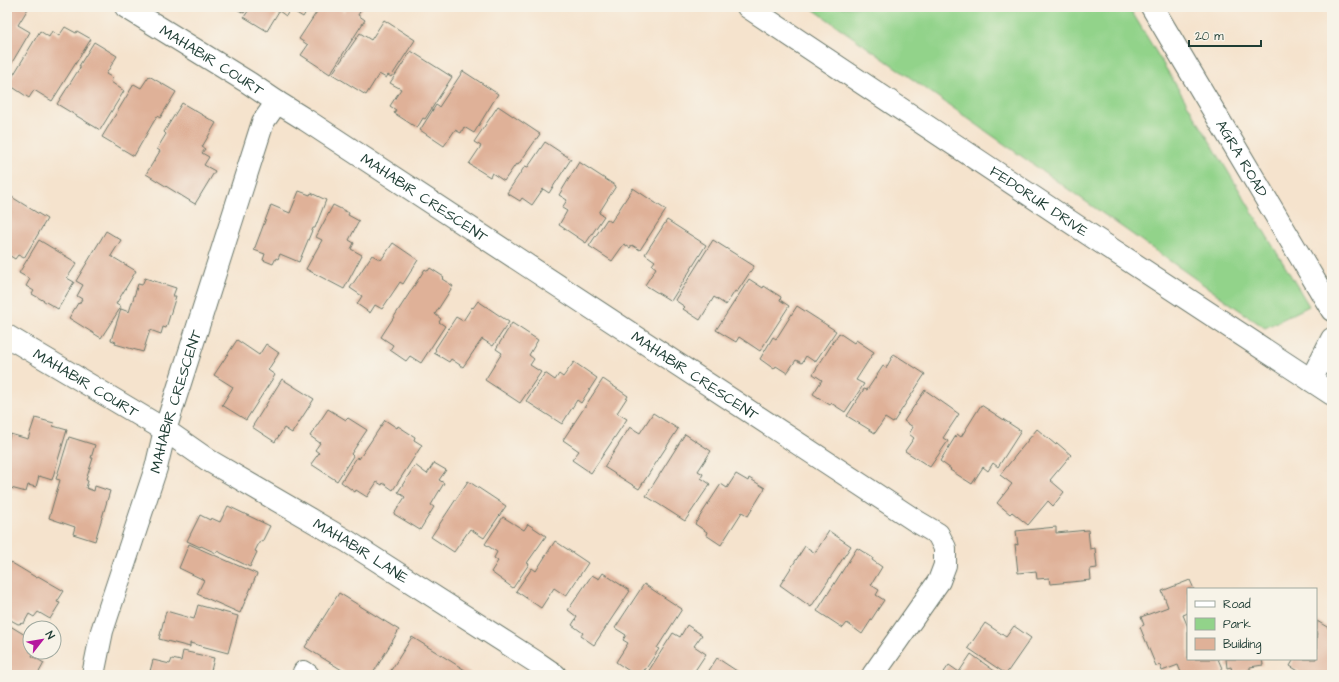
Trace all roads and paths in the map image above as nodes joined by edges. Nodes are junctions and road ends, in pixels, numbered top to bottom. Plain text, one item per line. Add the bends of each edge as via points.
1 (126, 7) edge
2 (748, 7) edge
3 (1152, 7) edge
4 (277, 102) junction
5 (1332, 310) edge
6 (7, 336) edge
7 (1332, 339) edge
8 (1311, 380) junction
9 (1332, 394) edge
10 (165, 430) junction
11 (532, 668) edge
12 (93, 675) edge
13 (555, 675) edge
14 (873, 675) edge

1 - 4 street, MAHABIR COURT
2 - 8 street, FEDORUK DRIVE
3 - 5 street, AGRA ROAD
4 - 10 street, MAHABIR CRESCENT via 263,122
4 - 14 street, MAHABIR CRESCENT via 938,534 945,548 945,565 939,581
6 - 10 street, MAHABIR COURT
7 - 8 street
8 - 9 street, FEDORUK DRIVE
10 - 11 street, MAHABIR LANE via 208,460 347,541
10 - 12 street, MAHABIR CRESCENT via 156,468 102,631
11 - 13 street, MAHABIR LANE

